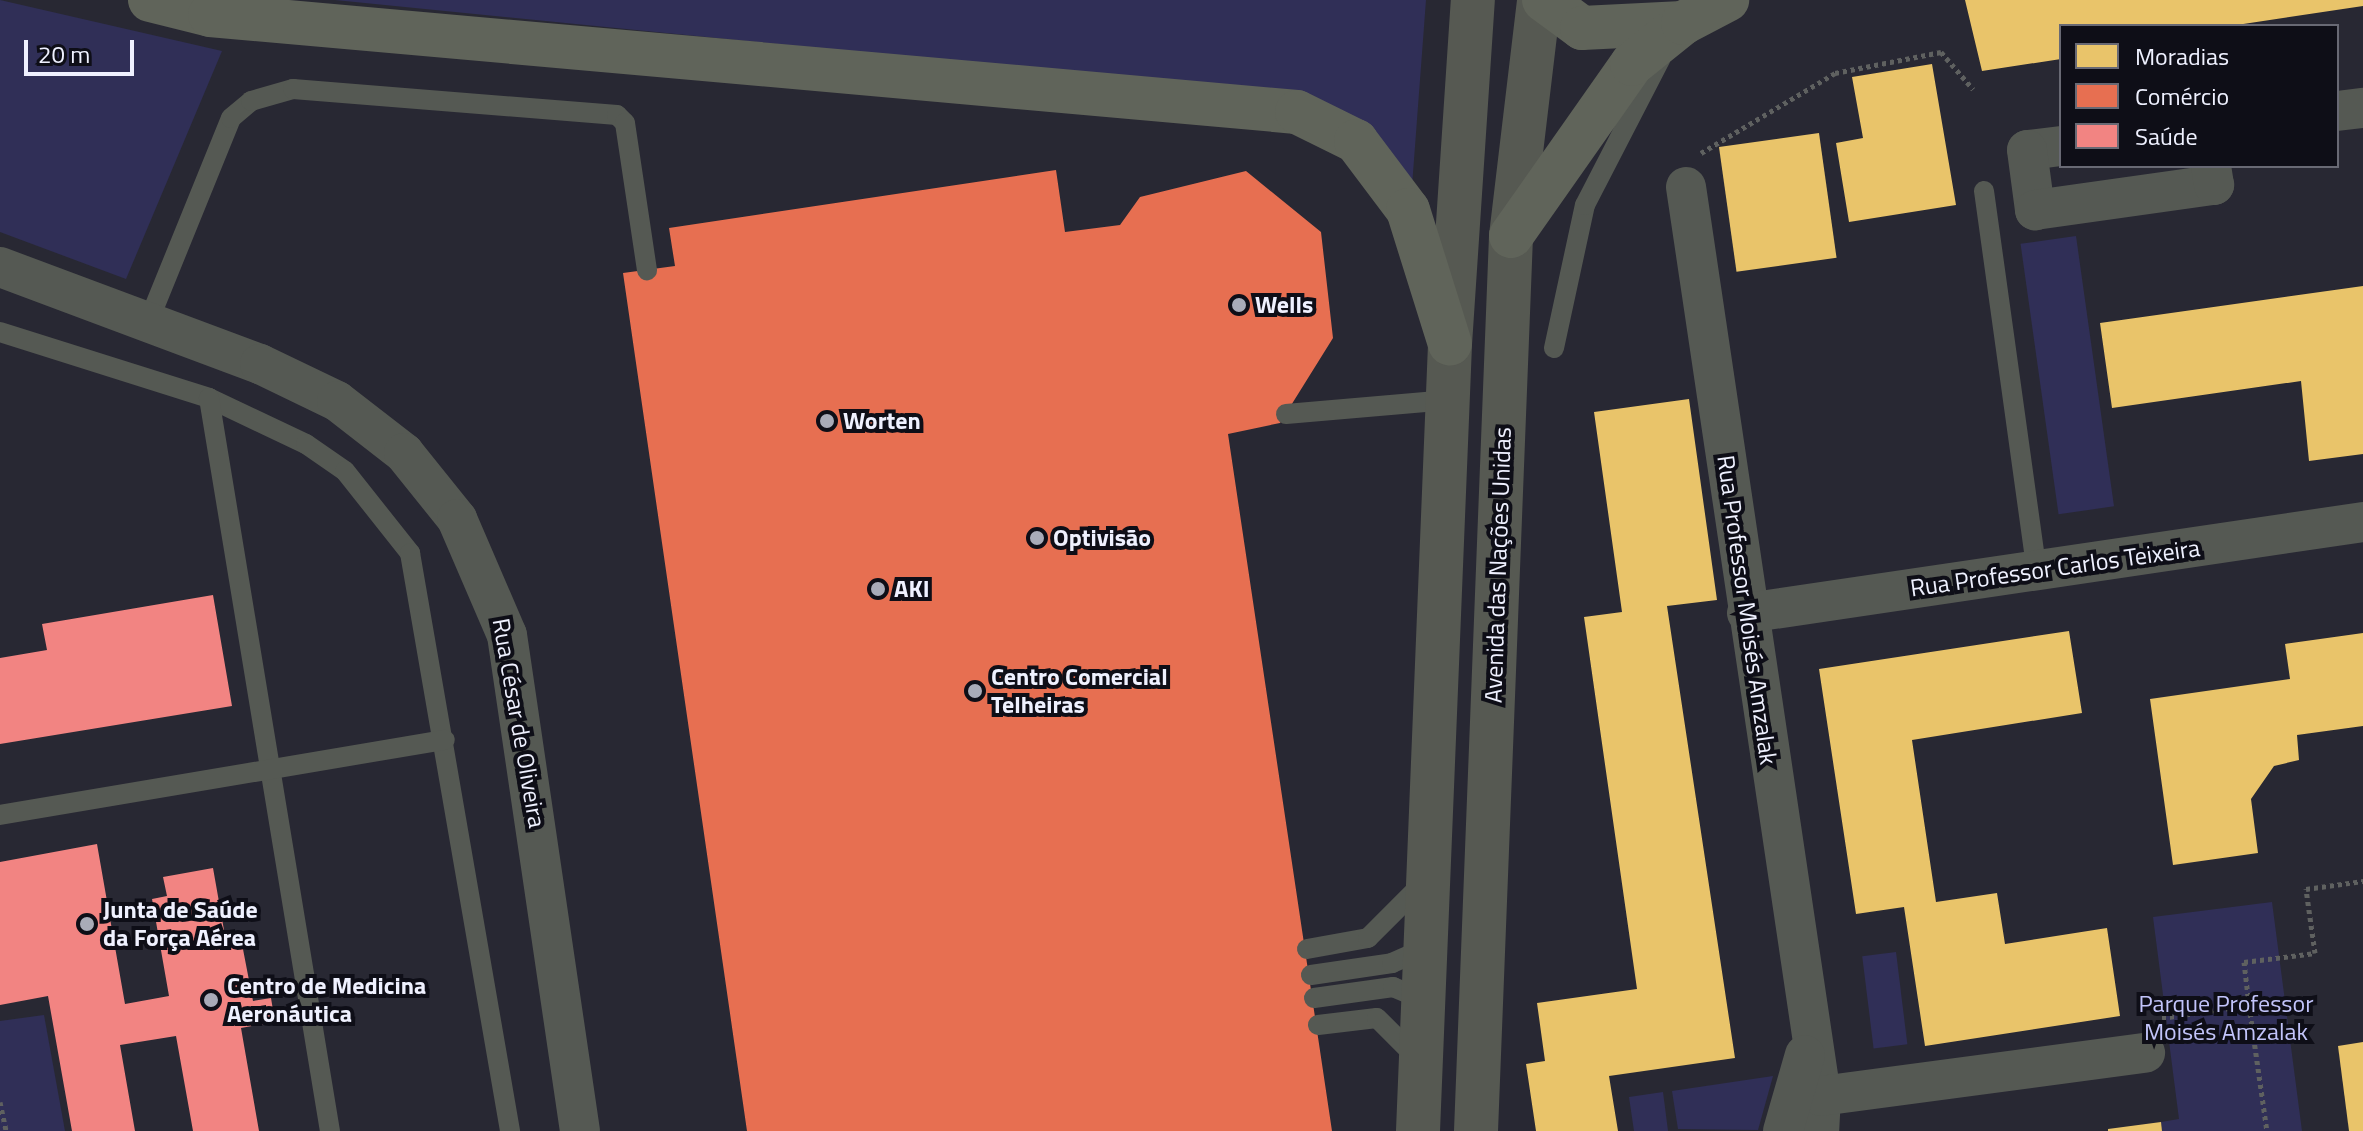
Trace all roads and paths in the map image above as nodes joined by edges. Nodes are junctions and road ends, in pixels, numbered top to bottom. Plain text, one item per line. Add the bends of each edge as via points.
1 (150, 0) edge
2 (1473, 0) edge
3 (1542, 0) edge
4 (1727, 0) edge
5 (1683, 23) junction
6 (1973, 89) dead end
7 (2363, 108) edge
8 (2339, 111) edge
9 (2059, 146) edge
10 (2211, 168) edge
11 (1686, 187) joint
12 (1984, 191) dead end
13 (1511, 236) junction
14 (0, 267) edge
15 (647, 270) dead end
16 (147, 325) junction
17 (0, 332) edge
18 (1450, 344) junction
19 (1554, 348) dead end
20 (209, 398) junction
21 (1448, 400) junction
22 (1286, 414) dead end
23 (2363, 522) edge
24 (2037, 571) junction
25 (1747, 613) junction
26 (445, 740) junction
27 (270, 769) junction
28 (0, 815) edge
29 (1428, 877) junction
30 (2363, 881) edge
31 (1425, 948) junction
32 (1307, 949) dead end
33 (1311, 975) dead end
34 (1314, 998) dead end
35 (1423, 1000) junction
36 (2249, 1005) junction
37 (1318, 1025) dead end
38 (1809, 1032) junction
39 (2145, 1053) joint
40 (1420, 1063) junction
41 (0, 1102) edge
42 (1820, 1114) edge
43 (6, 1131) edge
44 (330, 1131) edge
45 (510, 1131) edge
46 (580, 1131) edge
47 (1418, 1131) edge
48 (1476, 1131) edge
49 (1783, 1131) edge
50 (2267, 1131) edge

1 - 18 highway via 210,15 1297,112 1356,141 1408,210
2 - 18 main road
3 - 5 highway via 1582,28
3 - 13 main road, Avenida das Nações Unidas
4 - 5 highway
5 - 13 highway via 1632,64
5 - 19 lane via 1585,205
6 - 11 path via 1941,52 1835,73 1704,144
7 - 8 street
9 - 10 street via 2027,150 2035,210 2214,185
11 - 25 street, Rua Professor Moisés Amzalak
12 - 24 lane
13 - 48 main road, Avenida das Nações Unidas
14 - 16 street, Rua César de Oliveira
15 - 16 lane via 625,123 617,115 293,89 251,101 231,118
16 - 46 street, Rua César de Oliveira via 300,381 372,425 432,484 478,556 516,677
17 - 20 lane
18 - 21 main road
20 - 26 lane via 306,444 381,509 418,577
20 - 27 lane
21 - 22 lane
21 - 29 main road
23 - 24 street, Rua Professor Carlos Teixeira
24 - 25 street, Rua Professor Carlos Teixeira
25 - 38 street, Rua Professor Moisés Amzalak
26 - 27 lane
26 - 45 lane
27 - 28 lane
27 - 44 lane
29 - 31 main road
29 - 32 lane via 1368,938
30 - 36 path via 2306,889 2315,953 2244,962
31 - 33 lane via 1392,963
31 - 35 main road
34 - 35 lane via 1393,987
35 - 40 main road
36 - 39 path via 2160,1019
36 - 50 path
37 - 40 lane via 1377,1018
38 - 42 street, Rua Professor Moisés Amzalak
38 - 49 street, Rua Professor Moisés Amzalak
39 - 42 street, Rua Professor Moisés Amzalak
40 - 47 main road
41 - 43 path

